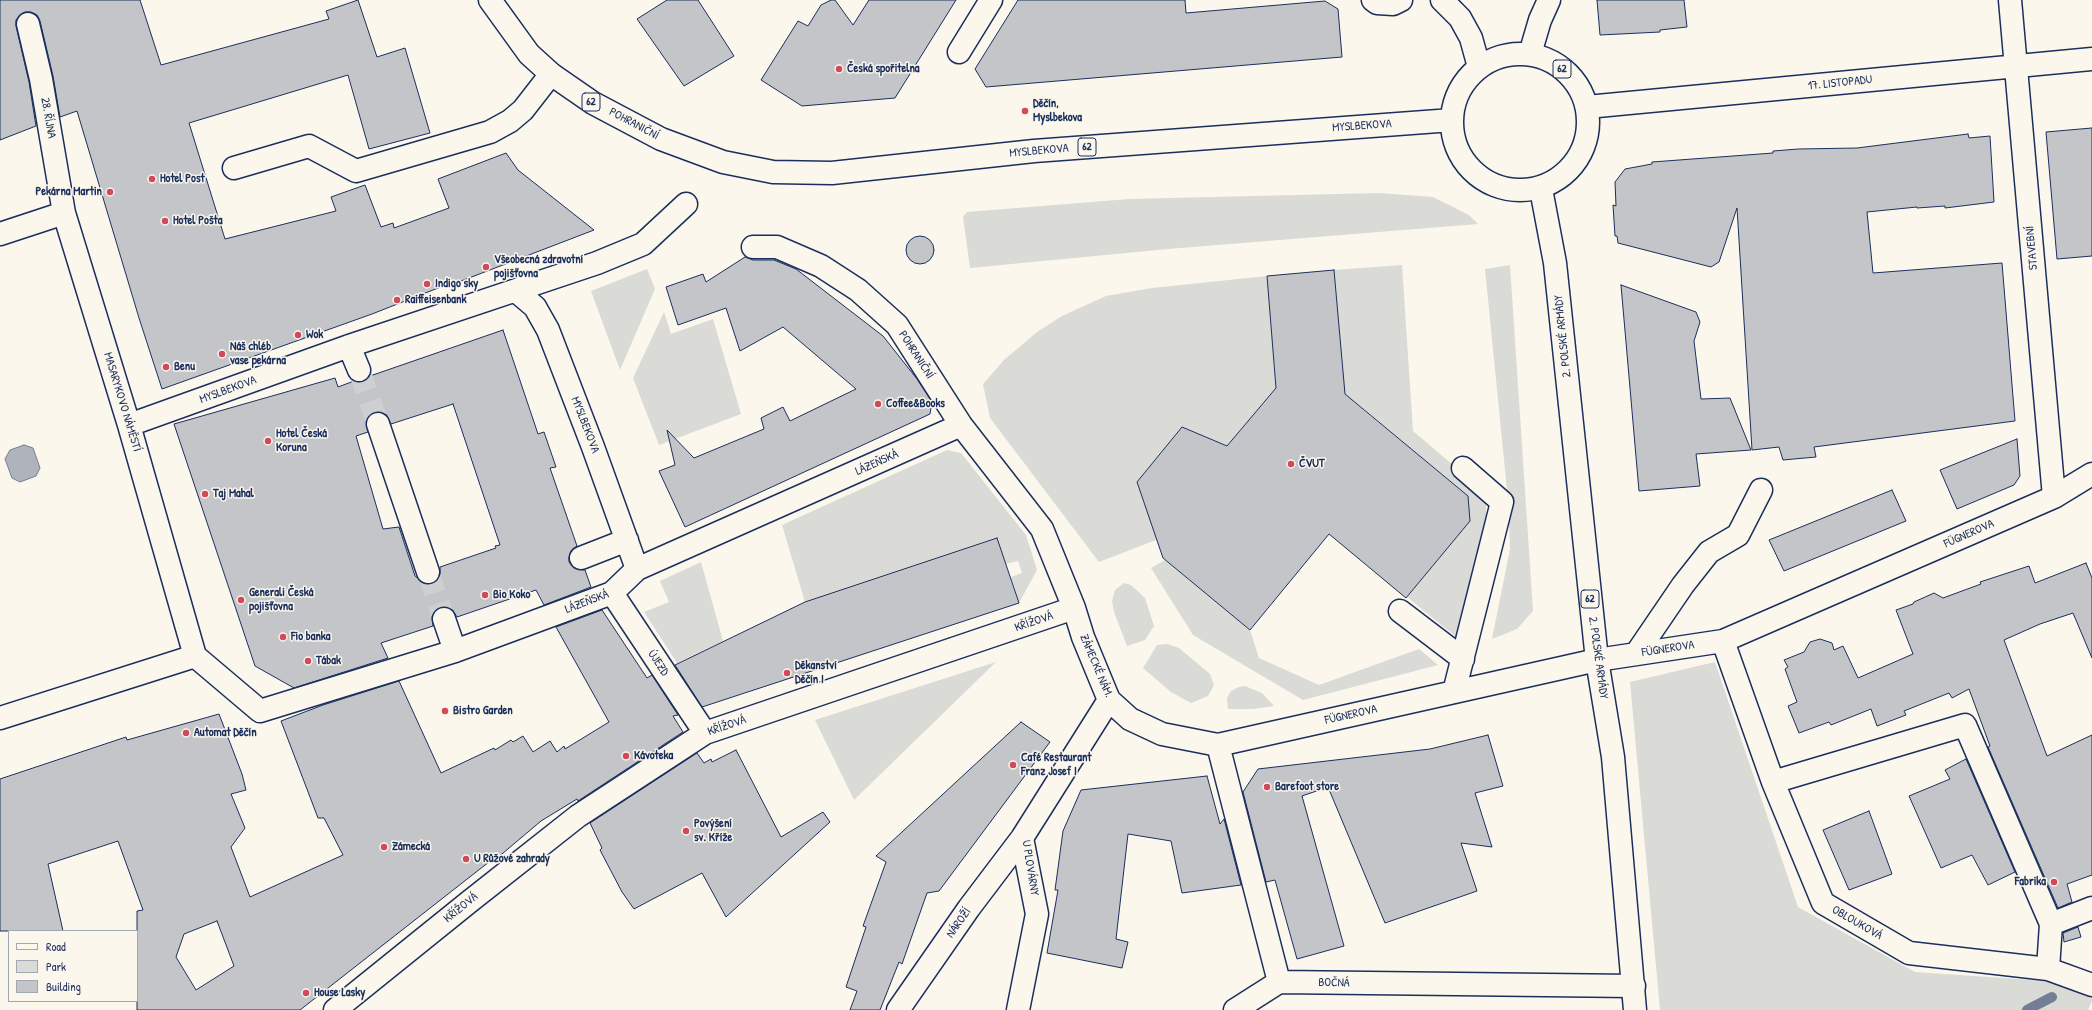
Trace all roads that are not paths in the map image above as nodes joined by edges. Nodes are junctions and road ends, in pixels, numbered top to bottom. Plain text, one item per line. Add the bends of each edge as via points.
1 (490, 0) edge
2 (992, 0) edge
3 (1373, 0) edge
4 (1401, 0) edge
5 (1442, 0) edge
6 (1549, 0) edge
7 (2010, 0) edge
8 (28, 24) dead end
9 (959, 52) dead end
10 (1530, 54) junction
11 (2092, 59) edge
12 (2016, 65) junction
13 (1479, 67) junction
14 (551, 74) junction
15 (1588, 107) junction
16 (1452, 120) junction
17 (723, 162) joint
18 (234, 168) dead end
19 (1541, 188) junction
20 (686, 204) dead end
21 (64, 213) junction
22 (0, 234) edge
23 (753, 247) dead end
24 (516, 291) junction
25 (349, 346) junction
26 (359, 370) tunnel mouth
27 (378, 424) tunnel mouth
28 (129, 425) junction
29 (961, 425) junction
30 (1463, 468) dead end
31 (2092, 474) edge
32 (1761, 490) dead end
33 (2054, 497) junction
34 (627, 540) junction
35 (581, 558) dead end
36 (637, 569) junction
37 (428, 572) tunnel mouth
38 (612, 593) junction
39 (1074, 608) junction
40 (1400, 611) dead end
41 (444, 619) tunnel mouth
42 (1723, 641) junction
43 (455, 651) junction
44 (1636, 654) junction
45 (195, 656) junction
46 (1463, 659) junction
47 (1597, 660) junction
48 (1454, 692) junction
49 (1109, 700) junction
50 (0, 718) edge
51 (705, 733) junction
52 (1218, 745) junction
53 (1773, 782) junction
54 (1022, 838) junction
55 (2092, 908) edge
56 (2051, 924) junction
57 (2048, 968) junction
58 (1279, 982) junction
59 (2092, 985) edge
60 (1634, 986) junction
61 (335, 1010) edge
62 (898, 1010) edge
63 (1018, 1010) edge
64 (1235, 1010) edge
65 (1635, 1010) edge

1 - 14 street, POHRANIČNÍ / 62 via 529,54
2 - 9 street
3 - 4 street via 1377,3 1393,4
5 - 13 street via 1460,18 1471,38
6 - 10 street
7 - 12 street, STAVEBNÍ
8 - 21 street, 28. ŘÍJNA via 42,79
10 - 13 street, 62 via 1504,56
10 - 15 street, 62 via 1561,68 1576,82
11 - 12 street, 17. LISTOPADU
12 - 15 street, 17. LISTOPADU
12 - 33 street, STAVEBNÍ
13 - 16 street, 62 via 1460,90
14 - 17 street, POHRANIČNÍ / 62 via 593,103 661,139
14 - 18 street via 523,110 490,132 356,171 309,146
15 - 19 street, 62 via 1587,141 1570,170
16 - 17 street, MYSLBEKOVA / 62 via 1034,151 832,173 773,172
16 - 19 street, 62 via 1458,152 1478,177 1508,191
19 - 47 street, 2. POLSKÉ ARMÁDY / 62 via 1555,263
20 - 24 street, MYSLBEKOVA via 643,244
21 - 22 street
21 - 28 street, MASARYKOVO NÁMĚSTÍ
23 - 29 street, POHRANIČNÍ via 777,247 821,266 858,290 897,325
24 - 25 street, MYSLBEKOVA via 508,291
24 - 34 street, MYSLBEKOVA via 535,307 548,330
25 - 26 street
25 - 28 street, MYSLBEKOVA
27 - 37 street
28 - 45 street, MASARYKOVO NÁMĚSTÍ
29 - 36 street, LÁZEŇSKÁ
29 - 39 street, POHRANIČNÍ via 1042,528
30 - 46 street via 1502,502
31 - 33 street, FÜGNEROVA
32 - 44 street via 1738,535 1709,552
33 - 42 street, FÜGNEROVA
34 - 35 street
34 - 36 street, MYSLBEKOVA
36 - 38 street, LÁZEŇSKÁ
38 - 43 street, LÁZEŇSKÁ
38 - 51 street, ÚJEZD
39 - 49 street, ZÁMECKÉ NÁM. via 1082,637
39 - 51 street, KŘÍŽOVÁ
40 - 46 street
41 - 43 street
42 - 44 street, FÜGNEROVA
42 - 53 street, OBLOUKOVÁ
43 - 45 street, LÁZEŇSKÁ via 260,711
44 - 47 street, FÜGNEROVA
45 - 50 street
46 - 48 street
47 - 48 street, FÜGNEROVA
47 - 60 street, 2. POLSKÉ ARMÁDY / 62 via 1613,757
48 - 52 street, FÜGNEROVA
49 - 52 street, ZÁMECKÉ NÁM. via 1130,718 1162,734
49 - 54 street, U PLOVÁRNY
51 - 61 street, KŘÍŽOVÁ via 578,816
52 - 58 street
53 - 56 street via 1965,725
53 - 57 street, OBLOUKOVÁ via 1823,903 1909,953
54 - 62 street, NÁROŽÍ via 969,908
54 - 63 street, U PLOVÁRNY via 1037,914
55 - 56 street
56 - 57 street
57 - 59 street, OBLOUKOVÁ
58 - 60 street, BOČNÁ
58 - 64 street
60 - 65 street, 2. POLSKÉ ARMÁDY / 62

